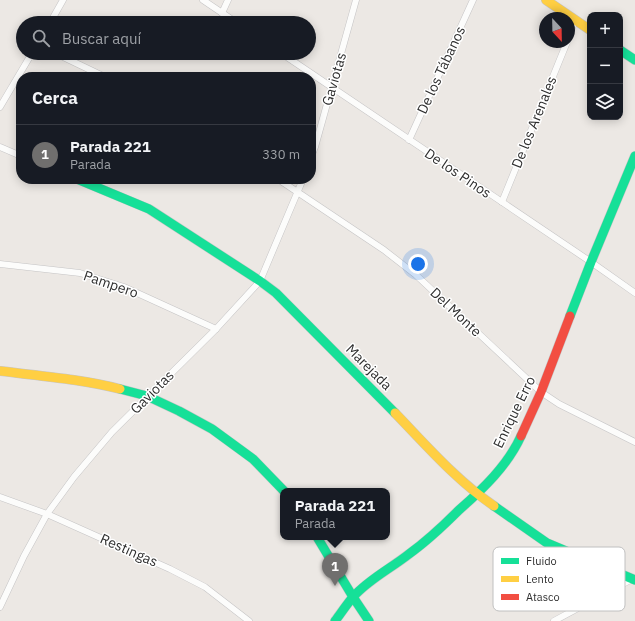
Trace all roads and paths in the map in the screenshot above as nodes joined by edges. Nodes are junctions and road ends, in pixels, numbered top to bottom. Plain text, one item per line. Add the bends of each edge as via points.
1 (63, 0) edge
2 (203, 0) edge
3 (228, 0) edge
4 (356, 0) edge
5 (473, 0) edge
6 (547, 0) edge
7 (222, 13) junction
8 (54, 16) edge
9 (226, 16) edge
10 (576, 20) joint
11 (587, 28) edge
12 (565, 48) edge
13 (623, 52) edge
14 (28, 60) edge
15 (70, 60) edge
16 (291, 60) edge
17 (635, 60) edge
18 (21, 72) edge
19 (95, 72) edge
20 (309, 72) edge
21 (316, 77) edge
22 (16, 80) edge
23 (331, 87) junction
24 (0, 107) edge
25 (409, 140) junction
26 (316, 143) edge
27 (0, 147) edge
28 (16, 154) edge
29 (635, 156) edge
30 (633, 169) edge
31 (89, 184) edge
32 (285, 184) edge
33 (300, 184) edge
34 (297, 192) junction
35 (502, 202) junction
36 (592, 262) junction
37 (0, 264) edge
38 (260, 281) junction
39 (635, 293) edge
40 (216, 329) junction
41 (0, 370) edge
42 (541, 392) junction
43 (147, 396) junction
44 (635, 442) edge
45 (281, 488) edge
46 (477, 494) junction
47 (0, 497) edge
48 (47, 514) junction
49 (319, 540) edge
50 (557, 547) edge
51 (353, 597) junction
52 (0, 607) edge
53 (573, 611) edge
54 (249, 621) edge
55 (335, 621) edge
56 (369, 621) edge
57 (554, 621) edge

1 - 8 street
2 - 7 street
3 - 7 street
4 - 23 street, Gaviotas
5 - 25 street, De los Tábanos
6 - 10 street
7 - 9 street
10 - 11 street
12 - 35 street, De los Arenales
13 - 17 street
14 - 18 street
15 - 19 street
16 - 20 street, De los Pinos
21 - 23 street, De los Pinos
22 - 24 street
23 - 25 street, De los Pinos
23 - 26 street, Gaviotas
25 - 35 street, De los Pinos
27 - 28 street
29 - 30 street, Enrique Erro
30 - 36 street, Enrique Erro
31 - 38 street, Marejada via 149,209
32 - 34 street, Del Monte
33 - 34 street, Gaviotas
34 - 38 street, Gaviotas
34 - 42 street, Del Monte via 384,250 416,275
35 - 36 street, De los Pinos
36 - 39 street, De los Pinos
36 - 42 street, Enrique Erro
37 - 40 street, Pampero via 80,273 124,286
38 - 40 street, Gaviotas
38 - 46 street, Marejada via 276,293
40 - 43 street, Gaviotas
41 - 43 street via 103,386
42 - 44 street, Del Monte via 558,404
42 - 46 street, Enrique Erro via 516,447
43 - 45 street via 212,429 253,459
43 - 48 street, Gaviotas via 112,432
46 - 50 street, Marejada
46 - 51 street, Enrique Erro via 435,533
47 - 48 street, Restingas
48 - 52 street, Gaviotas
48 - 54 street, Restingas via 205,587
49 - 51 street
51 - 55 street, Enrique Erro
51 - 56 street
53 - 57 street

